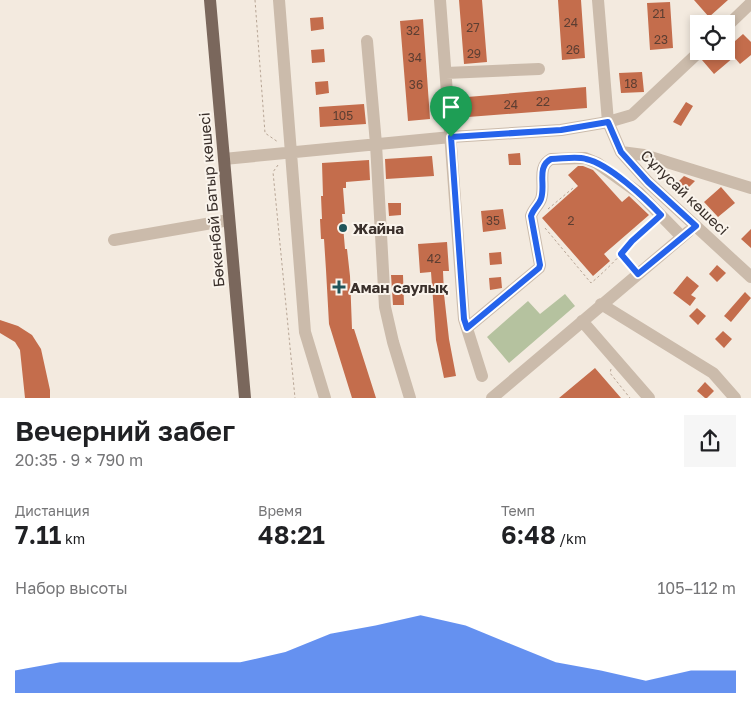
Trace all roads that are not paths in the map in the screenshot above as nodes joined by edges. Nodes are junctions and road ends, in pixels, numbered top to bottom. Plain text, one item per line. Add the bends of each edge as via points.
1 (210, 0) edge
2 (279, 0) edge
3 (440, 0) edge
4 (598, 0) edge
5 (751, 3) edge
6 (735, 18) edge
7 (367, 41) dead end
8 (690, 60) edge
9 (539, 69) dead end
10 (446, 73) junction
11 (608, 122) junction
12 (451, 137) junction
13 (376, 144) junction
14 (621, 152) junction
15 (288, 153) junction
16 (224, 159) junction
17 (751, 188) edge
18 (230, 220) junction
19 (696, 226) junction
20 (682, 237) junction
21 (114, 240) dead end
22 (751, 277) edge
23 (601, 304) junction
24 (582, 321) junction
25 (467, 328) junction
26 (482, 376) dead end
27 (245, 398) edge
28 (325, 398) edge
29 (410, 398) edge
30 (492, 398) edge
31 (649, 398) edge
32 (735, 398) edge

1 - 16 main road, Бөкенбай Батыр көшесі
2 - 15 street
3 - 10 street
4 - 11 street, Сұлусай көшесі
5 - 6 street
7 - 13 street
8 - 11 street via 632,115
9 - 10 street
10 - 12 street
11 - 12 street via 561,130
11 - 14 street, Сұлусай көшесі
12 - 13 street
12 - 25 street
13 - 15 street
13 - 29 street via 385,306
14 - 17 street via 644,155
14 - 19 street, Сұлусай көшесі
15 - 16 street
15 - 28 street via 305,332
16 - 18 main road, Бөкенбай Батыр көшесі
18 - 21 street
18 - 27 main road, Бөкенбай Батыр көшесі
19 - 20 street
19 - 22 street, Сұлусай көшесі
20 - 23 street
20 - 25 street via 639,193 597,163 585,158 551,159 542,168 542,198 531,216 539,268
23 - 24 street
23 - 32 street via 713,373
24 - 30 street
24 - 31 street
25 - 26 street

